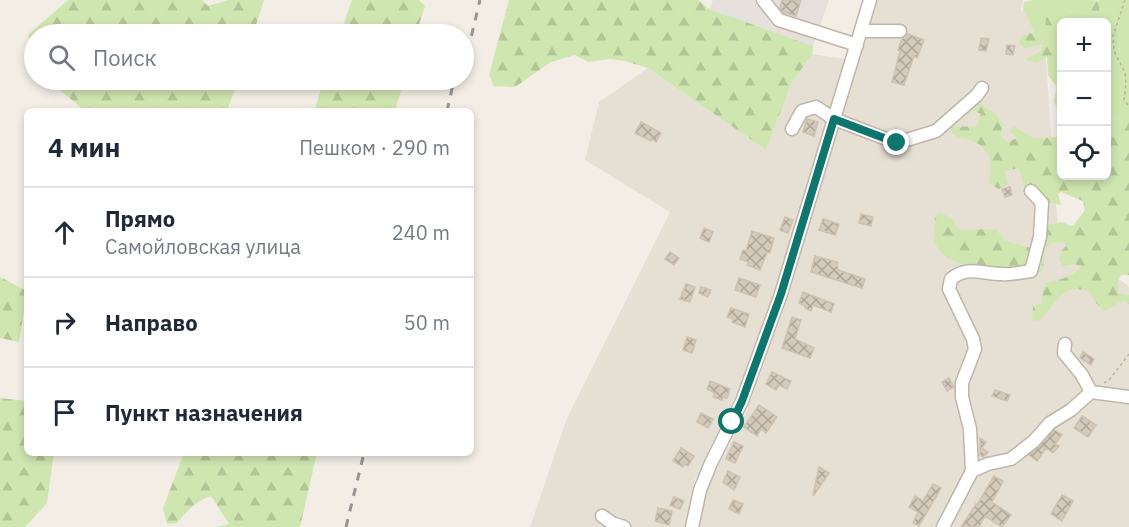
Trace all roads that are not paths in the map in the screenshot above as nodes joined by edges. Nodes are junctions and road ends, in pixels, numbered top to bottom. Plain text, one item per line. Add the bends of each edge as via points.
1 (763, 0) edge
2 (870, 0) edge
3 (861, 31) junction
4 (900, 31) dead end
5 (857, 45) junction
6 (982, 88) dead end
7 (834, 119) junction
8 (792, 129) dead end
9 (1031, 191) dead end
10 (1065, 344) dead end
11 (1091, 392) junction
12 (1129, 397) edge
13 (972, 471) junction
14 (602, 516) dead end
15 (624, 527) edge
16 (692, 527) edge
17 (943, 527) edge

1 - 5 street via 779,20
2 - 3 street
3 - 4 street
3 - 5 street
5 - 7 street
6 - 7 street via 936,131 897,143
7 - 8 street via 816,106 802,111
7 - 16 street via 781,294 742,401 700,490
9 - 13 street via 1042,203 1040,237 1031,271 1004,275 970,270 951,279 949,289 975,349 962,383
10 - 11 street via 1064,353
11 - 12 street
11 - 13 street via 1011,459
13 - 17 street
14 - 15 street

